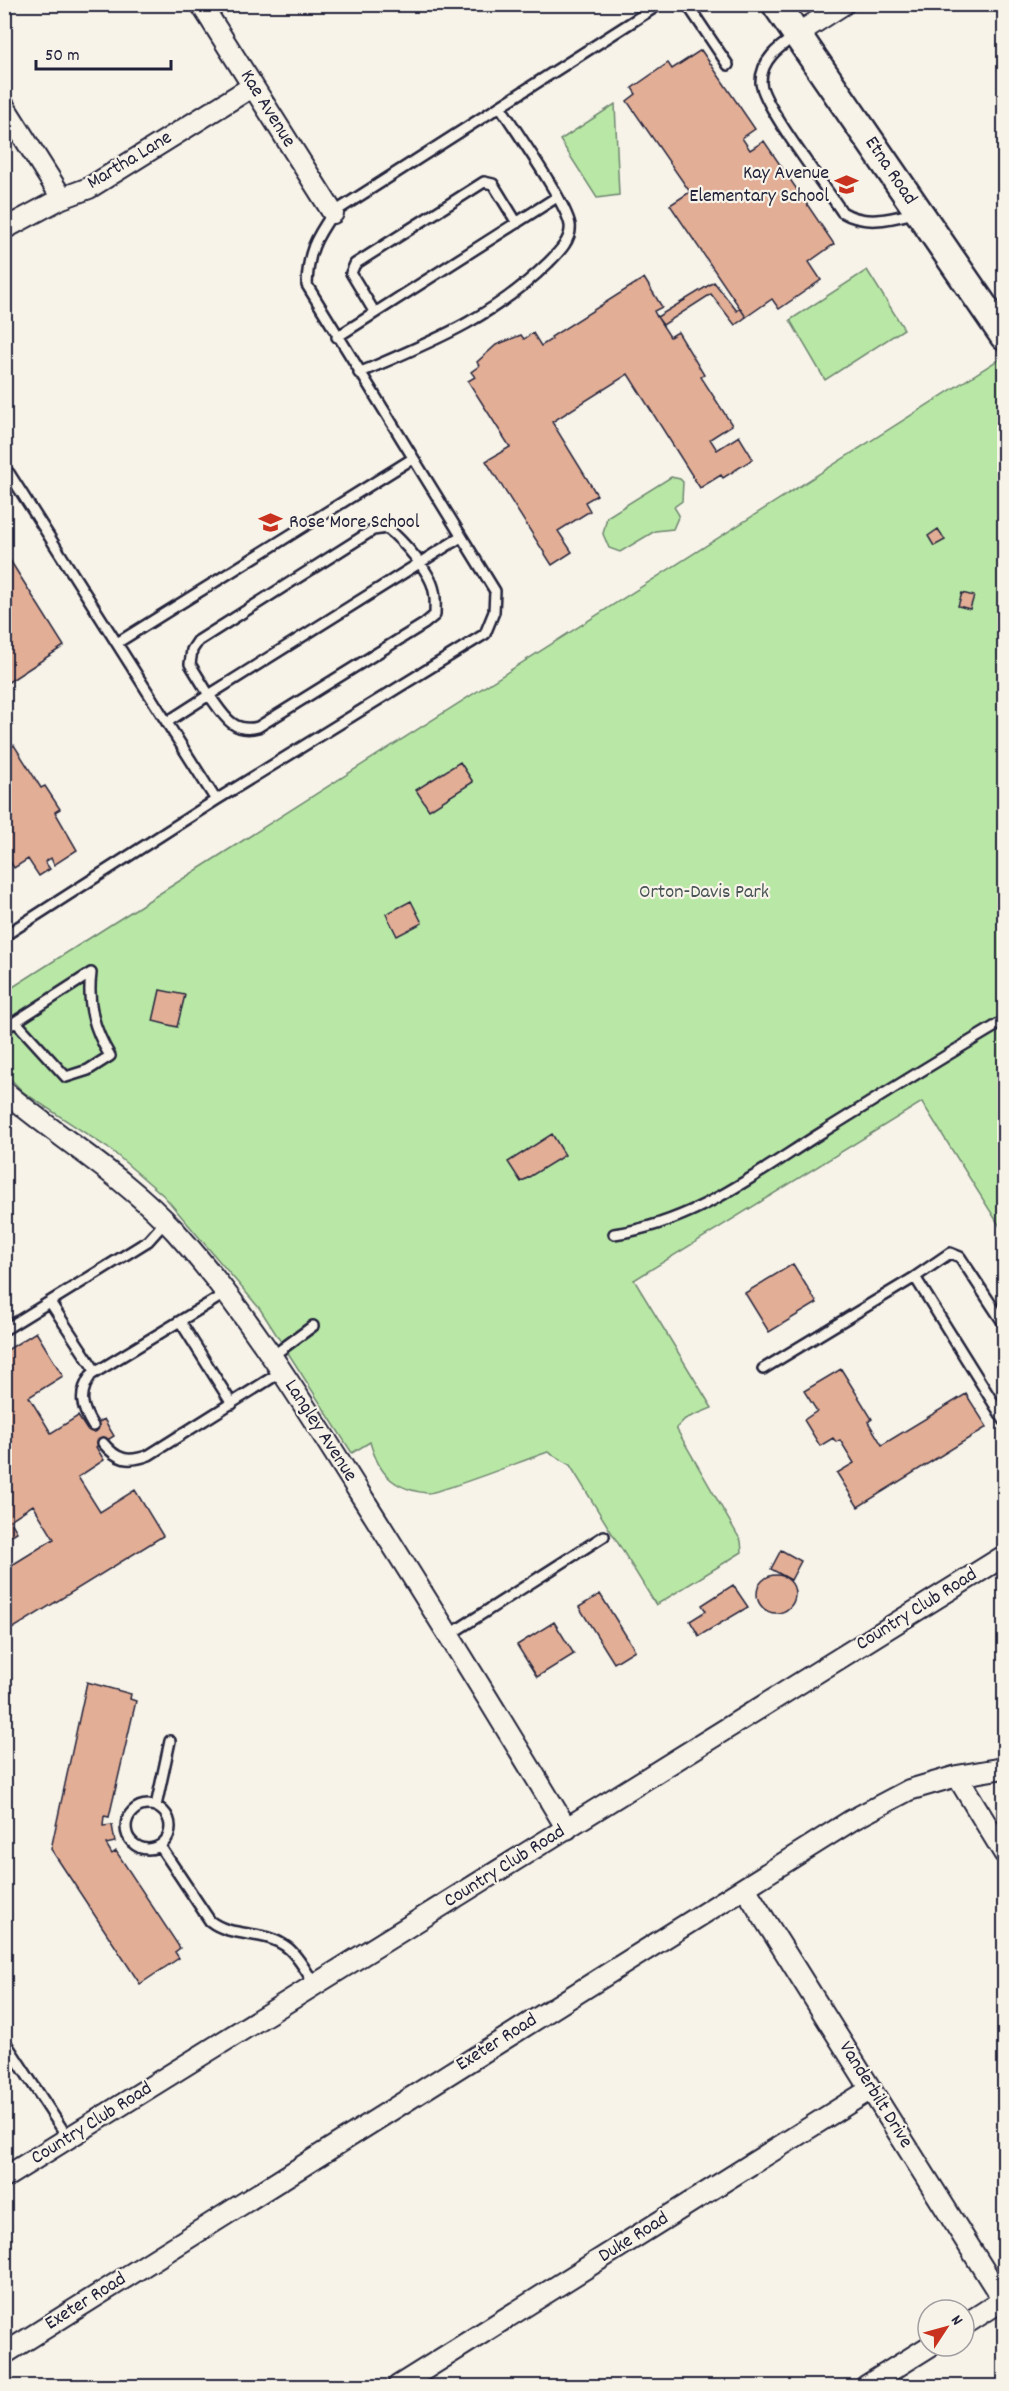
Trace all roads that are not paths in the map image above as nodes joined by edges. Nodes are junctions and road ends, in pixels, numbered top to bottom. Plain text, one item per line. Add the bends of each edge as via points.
1 (201, 4) edge
2 (660, 4) edge
3 (687, 4) edge
4 (776, 4) edge
5 (844, 4) edge
6 (797, 34) junction
7 (728, 64) dead end
8 (253, 86) junction
9 (4, 106) edge
10 (500, 106) junction
11 (557, 197) junction
12 (62, 198) junction
13 (918, 212) junction
14 (333, 213) junction
15 (517, 223) junction
16 (4, 229) edge
17 (375, 313) junction
18 (1005, 336) edge
19 (337, 337) junction
20 (359, 373) junction
21 (412, 459) junction
22 (9, 473) dead end
23 (461, 537) junction
24 (419, 564) junction
25 (117, 643) junction
26 (209, 695) junction
27 (167, 722) junction
28 (216, 800) junction
29 (5, 935) edge
30 (1005, 1021) edge
31 (16, 1022) junction
32 (4, 1029) edge
33 (9, 1102) edge
34 (165, 1222) junction
35 (614, 1234) dead end
36 (915, 1277) junction
37 (226, 1293) junction
38 (50, 1302) junction
39 (180, 1321) junction
40 (1005, 1324) edge
41 (313, 1326) dead end
42 (4, 1330) edge
43 (276, 1365) junction
44 (763, 1369) dead end
45 (96, 1372) junction
46 (232, 1404) junction
47 (1005, 1420) edge
48 (93, 1426) dead end
49 (103, 1443) dead end
50 (604, 1536) dead end
51 (1005, 1556) edge
52 (449, 1635) junction
53 (170, 1741) dead end
54 (1005, 1768) edge
55 (957, 1776) junction
56 (156, 1806) junction
57 (567, 1828) junction
58 (160, 1846) junction
59 (1005, 1853) edge
60 (745, 1888) junction
61 (315, 1985) junction
62 (4, 2040) edge
63 (871, 2089) junction
64 (69, 2139) junction
65 (4, 2178) edge
66 (1004, 2301) edge
67 (976, 2318) edge
68 (4, 2354) edge
69 (916, 2355) edge
70 (398, 2386) edge
71 (866, 2386) edge

1 - 8 street, Kae Avenue
2 - 10 lane
3 - 7 lane
4 - 6 street, Etna Road
5 - 6 street
6 - 13 street, Etna Road
6 - 13 lane via 774,51 764,67 761,84 771,107 842,212 855,220 891,219
8 - 12 street, Martha Lane via 89,188
8 - 14 street, Kae Avenue
9 - 12 street
10 - 11 lane
10 - 14 lane
11 - 15 lane
11 - 20 lane via 570,222 571,233 559,252 520,290 466,326
12 - 16 street, Martha Lane
13 - 18 street, Etna Road
14 - 19 lane via 307,259 307,285
15 - 17 lane
15 - 17 lane via 493,184 484,182 434,213 355,264 351,273
17 - 19 lane
19 - 20 lane
20 - 21 lane
21 - 23 lane
21 - 25 lane
22 - 25 lane
23 - 24 lane
23 - 28 lane via 495,591 494,612 485,634
24 - 26 lane
24 - 26 lane via 434,589 435,615 424,624 246,731 232,726
24 - 26 lane via 407,544 387,528 373,530 198,641 190,664
25 - 27 lane
26 - 27 lane
27 - 28 lane
28 - 29 lane
30 - 35 lane via 891,1088 745,1183 684,1216
31 - 31 lane via 91,973 88,995 92,1021 110,1056 66,1077
31 - 32 lane
33 - 34 street, Langley Avenue via 109,1169
34 - 37 street, Langley Avenue
34 - 38 lane via 148,1241
36 - 40 lane via 950,1253 960,1257
36 - 44 lane
36 - 47 lane
37 - 39 lane
37 - 43 street, Langley Avenue
38 - 42 lane
38 - 45 lane
39 - 45 lane
39 - 46 lane
41 - 43 lane
43 - 46 lane
43 - 52 street, Langley Avenue
45 - 48 lane via 82,1387 81,1400
46 - 49 lane via 167,1445 135,1460 113,1455
50 - 52 lane
51 - 57 street, Country Club Road
52 - 57 street, Langley Avenue
53 - 56 lane
54 - 55 street, Exeter Road
55 - 59 street
55 - 60 street, Exeter Road via 909,1790 852,1820
56 - 58 lane via 170,1822 169,1837
56 - 58 lane via 135,1808 126,1826 136,1846
57 - 61 street, Country Club Road
58 - 61 lane via 210,1921 221,1929 276,1940 289,1948
60 - 63 street, Vanderbilt Drive
60 - 68 street, Exeter Road
61 - 64 street, Country Club Road
62 - 64 lane
63 - 66 street, Vanderbilt Drive
63 - 70 street, Duke Road
64 - 65 street, Country Club Road
66 - 67 street
69 - 71 street

